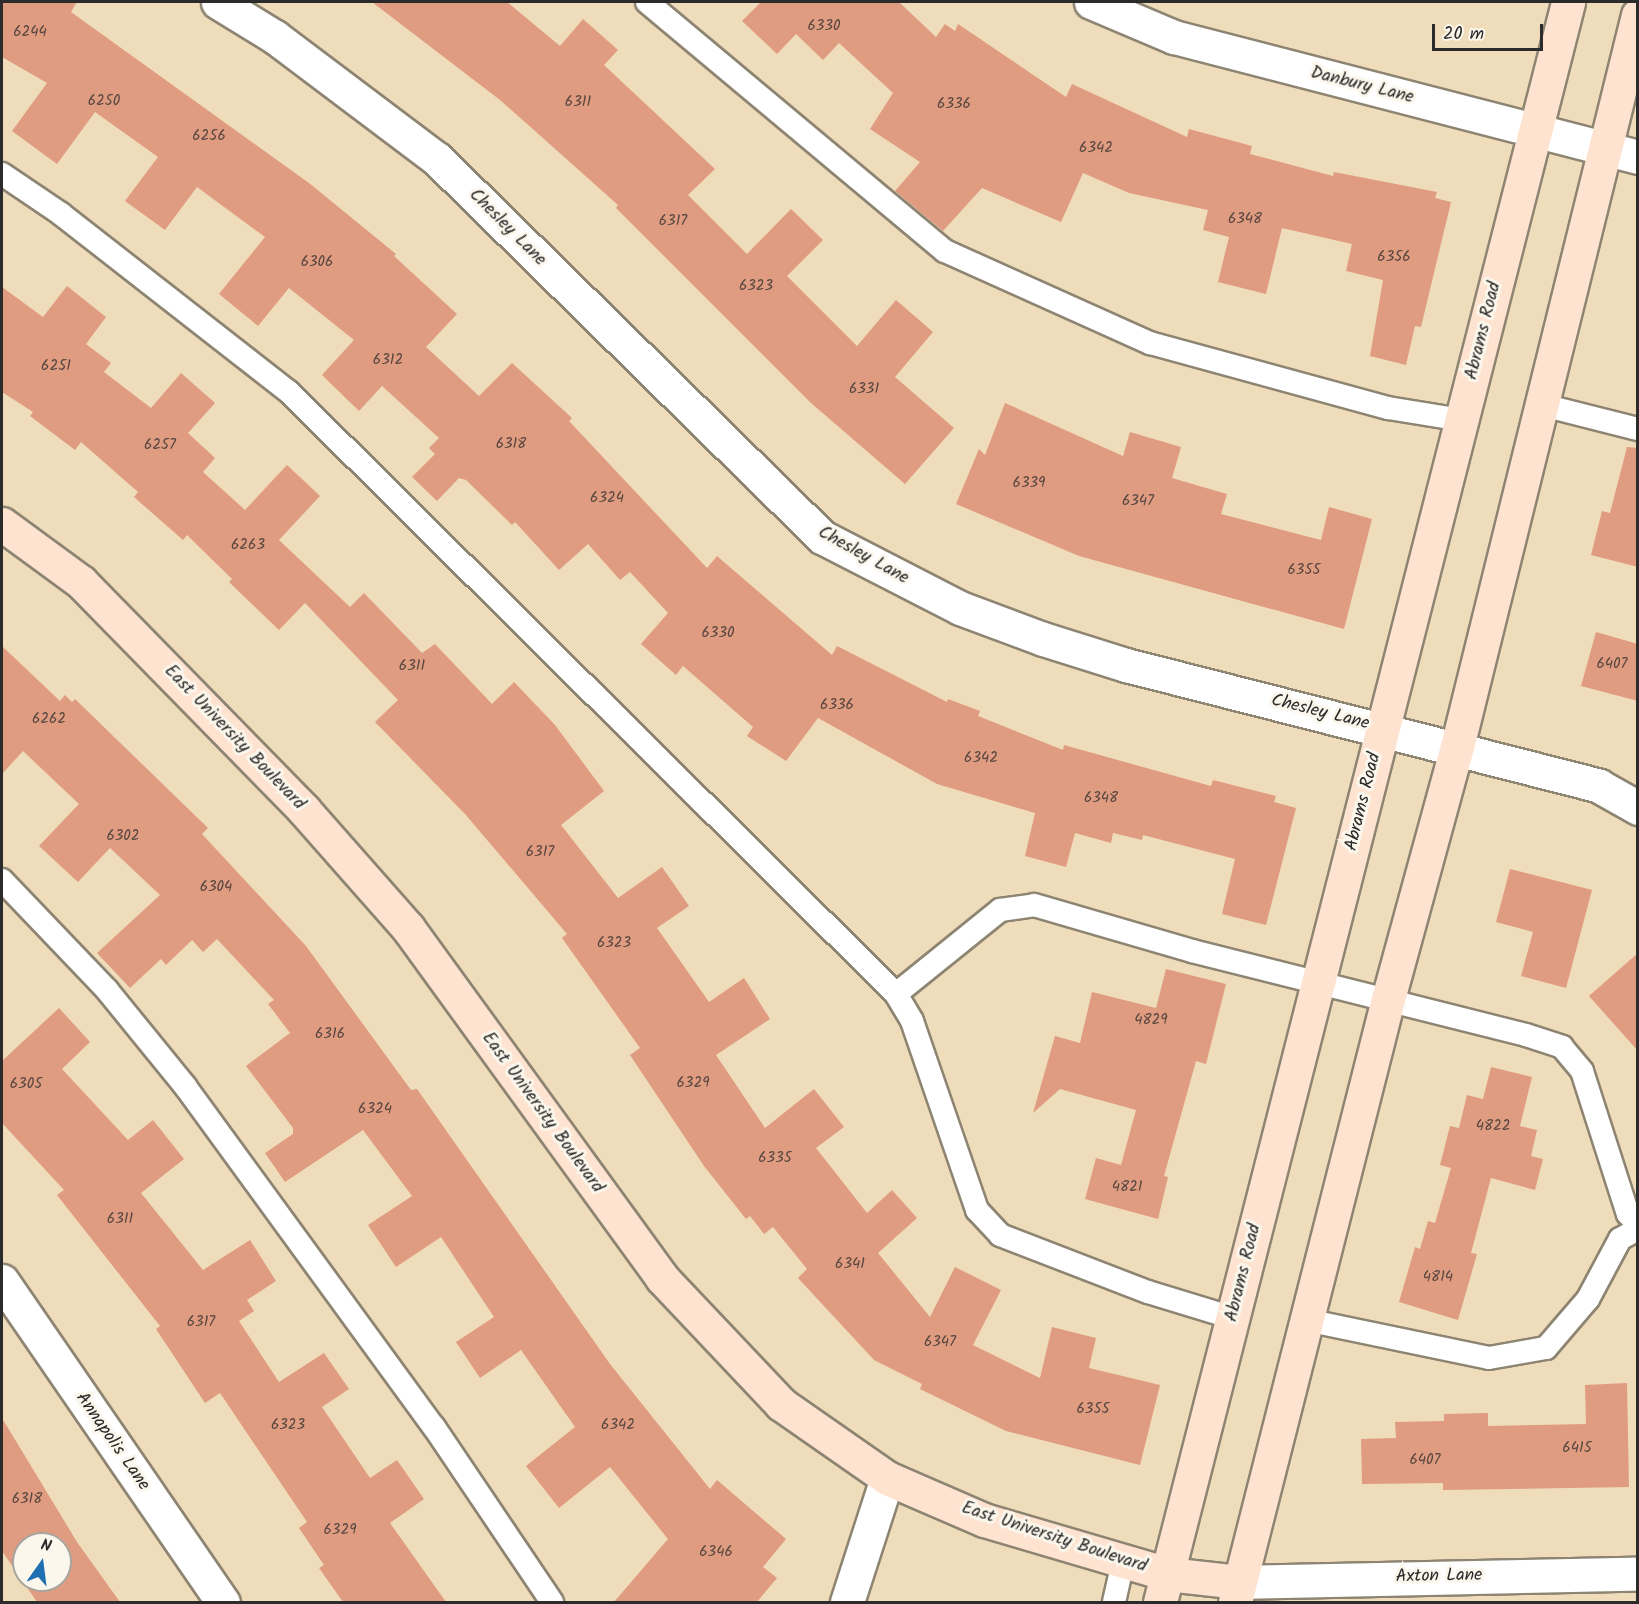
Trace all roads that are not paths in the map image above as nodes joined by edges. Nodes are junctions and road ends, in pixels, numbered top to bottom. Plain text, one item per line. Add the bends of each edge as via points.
1 (218, 2) edge
2 (647, 2) edge
3 (1092, 2) edge
4 (1568, 2) edge
5 (1638, 15) edge
6 (1535, 132) junction
7 (1604, 148) junction
8 (1638, 157) edge
9 (2, 174) edge
10 (1539, 404) junction
11 (1462, 420) junction
12 (1638, 429) edge
13 (2, 524) edge
14 (1383, 728) junction
15 (1457, 747) junction
16 (1638, 808) edge
17 (2, 880) edge
18 (1319, 982) junction
19 (897, 994) junction
20 (1388, 999) junction
21 (1638, 1227) edge
22 (2, 1281) edge
23 (1233, 1318) junction
24 (1306, 1320) junction
25 (887, 1478) junction
26 (1123, 1562) junction
27 (1638, 1574) edge
28 (1164, 1588) edge
29 (1237, 1592) edge
30 (223, 1602) edge
31 (552, 1602) edge
32 (847, 1602) edge
33 (1114, 1602) edge

1 - 14 street, Chesley Lane via 276,36 437,159 822,537 960,608 1043,639 1126,665
2 - 11 lane via 945,251 1150,344 1388,408
3 - 6 street, Danbury Lane via 1174,37
4 - 6 main road, Abrams Road
5 - 7 main road
6 - 7 street, Danbury Lane
6 - 11 main road, Abrams Road
7 - 8 street, Danbury Lane
7 - 10 main road
9 - 19 lane via 70,221 289,392
10 - 12 lane
10 - 15 main road
11 - 14 main road, Abrams Road
13 - 25 main road, East University Boulevard via 81,582 304,810 408,928 662,1278 781,1404
14 - 15 street, Chesley Lane
14 - 18 main road, Abrams Road
15 - 16 street, Chesley Lane via 1599,786
15 - 20 main road
17 - 31 lane via 107,990 185,1086 434,1427
18 - 19 lane via 1192,951 1034,905 1000,910
18 - 20 lane
18 - 23 main road, Abrams Road
19 - 23 lane via 912,1021 977,1210 1000,1235 1148,1292
20 - 21 lane via 1562,1047 1582,1071 1628,1214
20 - 24 main road
21 - 24 lane via 1620,1239 1588,1299 1546,1348 1489,1358
22 - 30 street, Annapolis Lane
23 - 28 main road, Abrams Road
24 - 29 main road
25 - 26 main road, East University Boulevard via 984,1520
25 - 32 street
26 - 28 main road, East University Boulevard
26 - 33 lane
27 - 29 street, Axton Lane
28 - 29 main road, East University Boulevard

